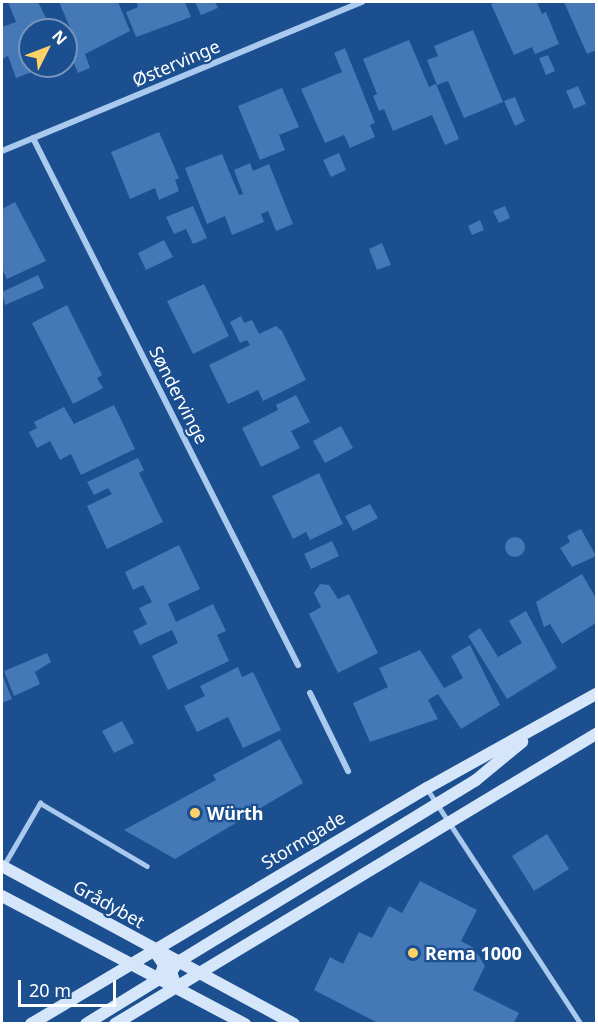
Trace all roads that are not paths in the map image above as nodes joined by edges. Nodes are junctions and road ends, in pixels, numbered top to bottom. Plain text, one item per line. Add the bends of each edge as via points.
1 (362, 2) edge
2 (33, 138) junction
3 (2, 151) edge
4 (298, 665) dead end
5 (310, 693) dead end
6 (597, 694) edge
7 (539, 728) junction
8 (597, 734) edge
9 (348, 771) dead end
10 (427, 788) junction
11 (436, 804) junction
12 (447, 824) junction
13 (147, 866) dead end
14 (2, 868) edge
15 (2, 896) edge
16 (153, 948) junction
17 (178, 962) junction
18 (128, 963) junction
19 (199, 973) junction
20 (159, 979) junction
21 (176, 987) junction
22 (30, 1023) edge
23 (86, 1023) edge
24 (115, 1023) edge
25 (245, 1023) edge
26 (294, 1023) edge
27 (581, 1023) edge

1 - 2 street, Østervinge
2 - 3 street, Østervinge
2 - 4 street, Søndervinge
5 - 9 street
6 - 7 street, Stormgade
7 - 10 street, Stormgade
7 - 11 street via 476,780
8 - 12 street
10 - 11 lane
10 - 16 street, Stormgade
11 - 12 lane
11 - 17 street
12 - 19 street
12 - 27 lane
13 - 14 lane via 40,803
14 - 16 street, Grådybet
15 - 18 street
16 - 17 street, Grådybet
16 - 18 street, Stormgade
16 - 20 street via 164,965
17 - 19 street, Grådybet
17 - 21 street via 171,972
18 - 20 street
18 - 22 street, Stormgade
19 - 21 street
19 - 26 street, Grådybet
20 - 21 street
20 - 23 street
21 - 24 street
21 - 25 street

